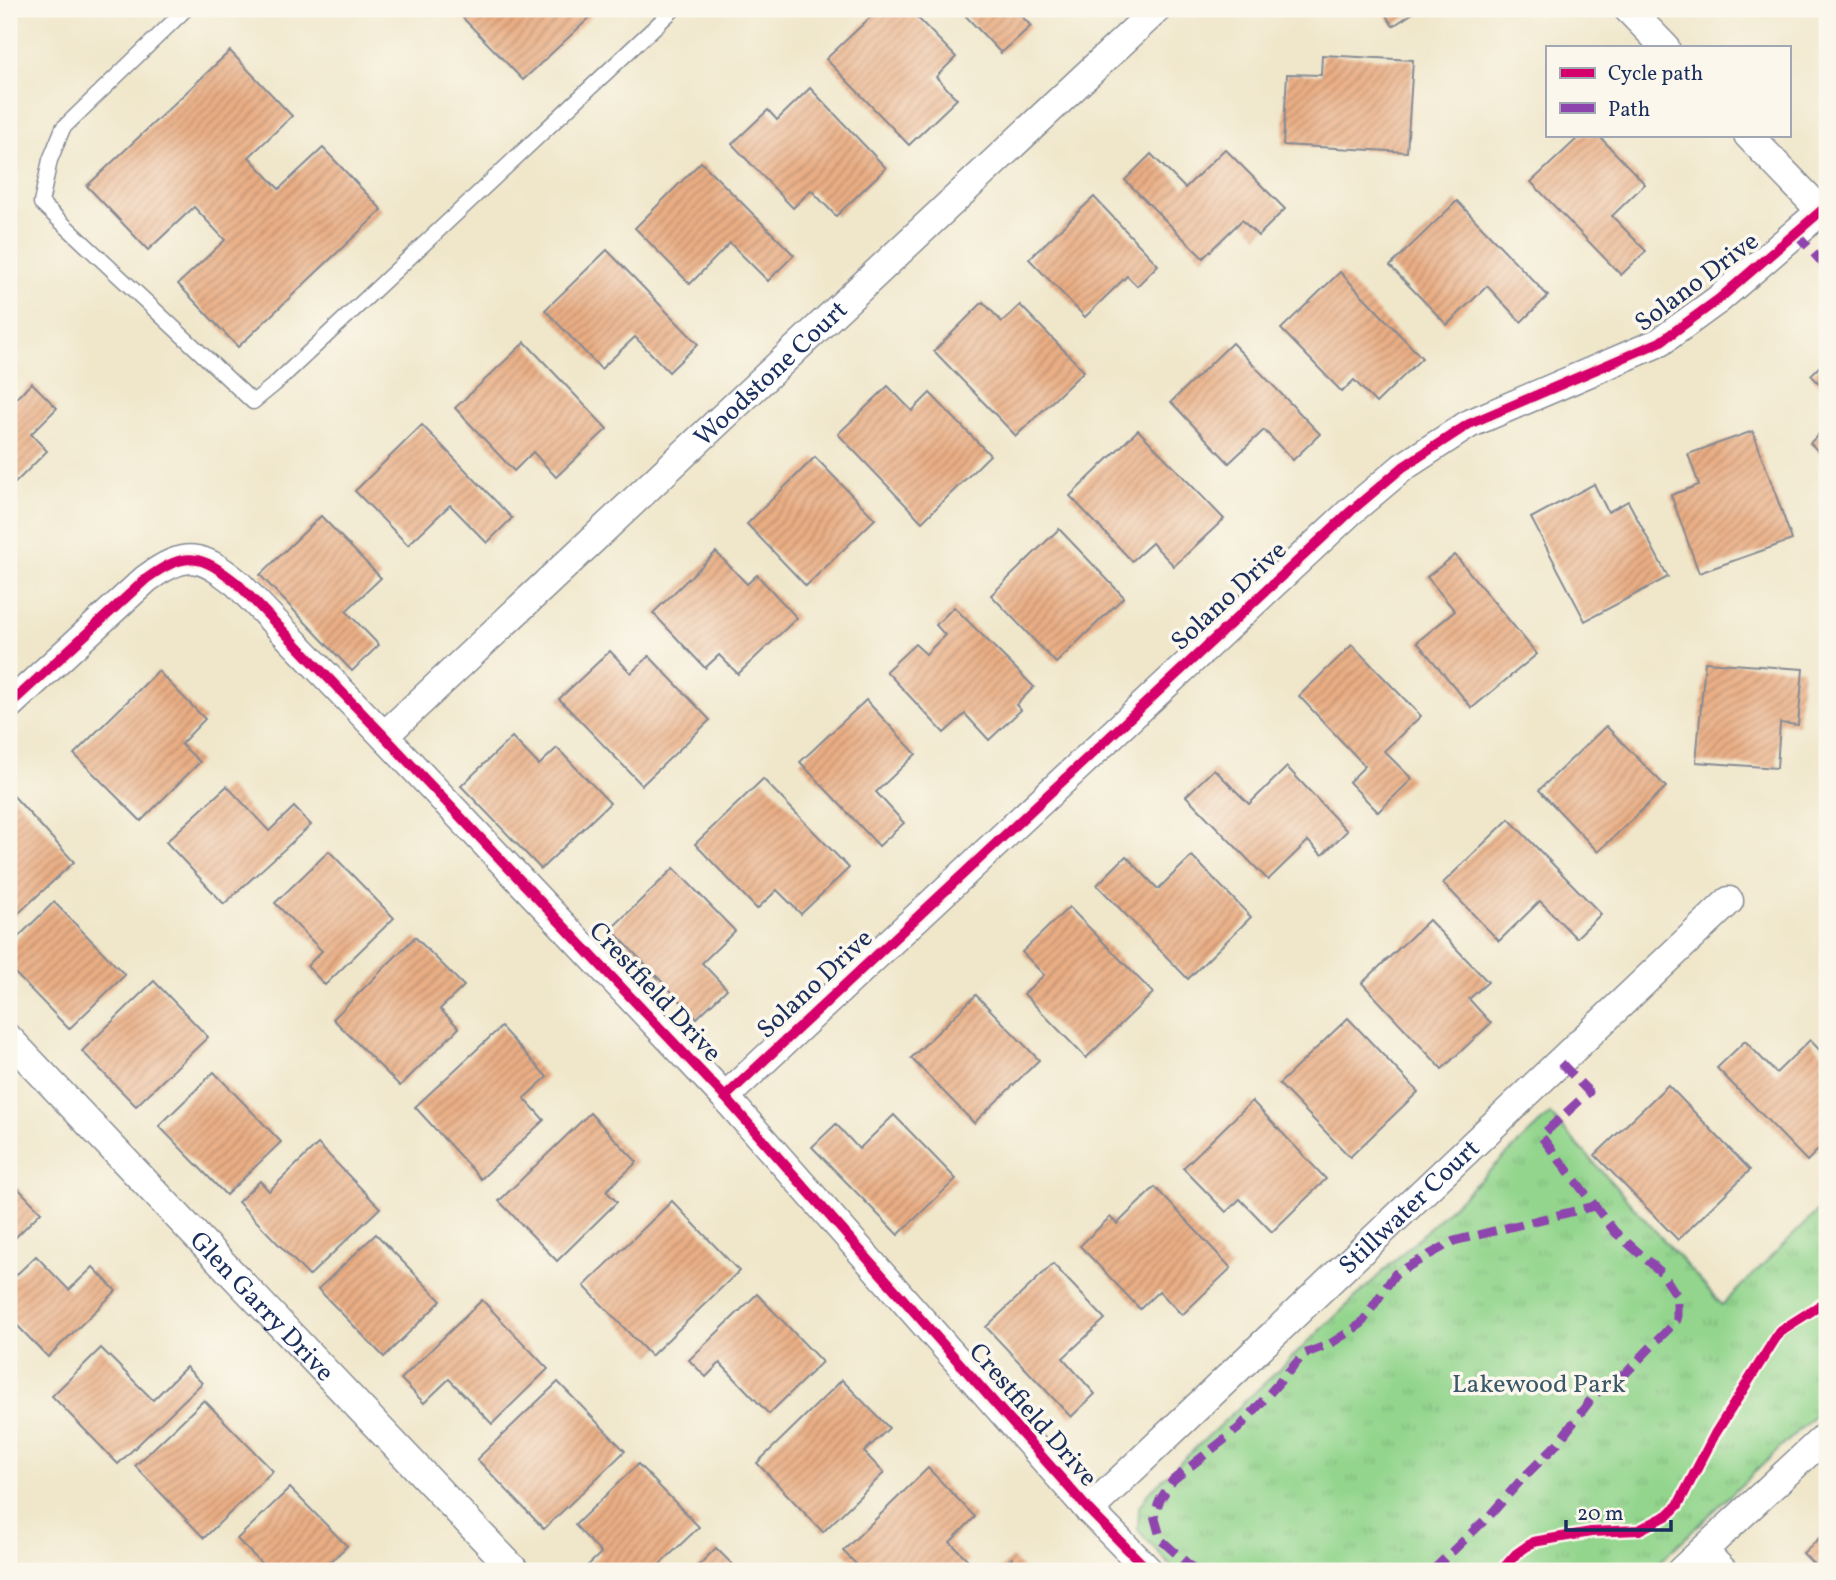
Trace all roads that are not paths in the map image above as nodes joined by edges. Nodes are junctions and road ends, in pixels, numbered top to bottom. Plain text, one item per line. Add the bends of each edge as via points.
1 (186, 9) edge
2 (674, 9) edge
3 (1157, 9) edge
4 (1628, 9) edge
5 (1664, 46) edge
6 (1749, 136) edge
7 (1824, 214) edge
8 (9, 705) edge
9 (384, 736) junction
10 (1730, 901) dead end
11 (9, 1039) edge
12 (725, 1097) junction
13 (1827, 1434) edge
14 (1089, 1510) junction
15 (1703, 1551) junction
16 (515, 1571) edge
17 (1149, 1571) edge
18 (1681, 1571) edge
19 (1723, 1571) edge

1 - 2 lane via 63,128 41,203 253,402
3 - 9 street, Woodstone Court
4 - 5 street
6 - 7 street
7 - 12 street, Solano Drive via 1660,342 1469,424 1403,467 1351,510
8 - 9 street, Crestfield Drive via 146,579 167,564 193,559 215,565 238,584
9 - 12 street, Crestfield Drive
10 - 14 street, Stillwater Court
11 - 16 street, Glen Garry Drive
12 - 14 street, Crestfield Drive
13 - 15 street
14 - 17 street, Crestfield Drive
15 - 18 street
15 - 19 street

